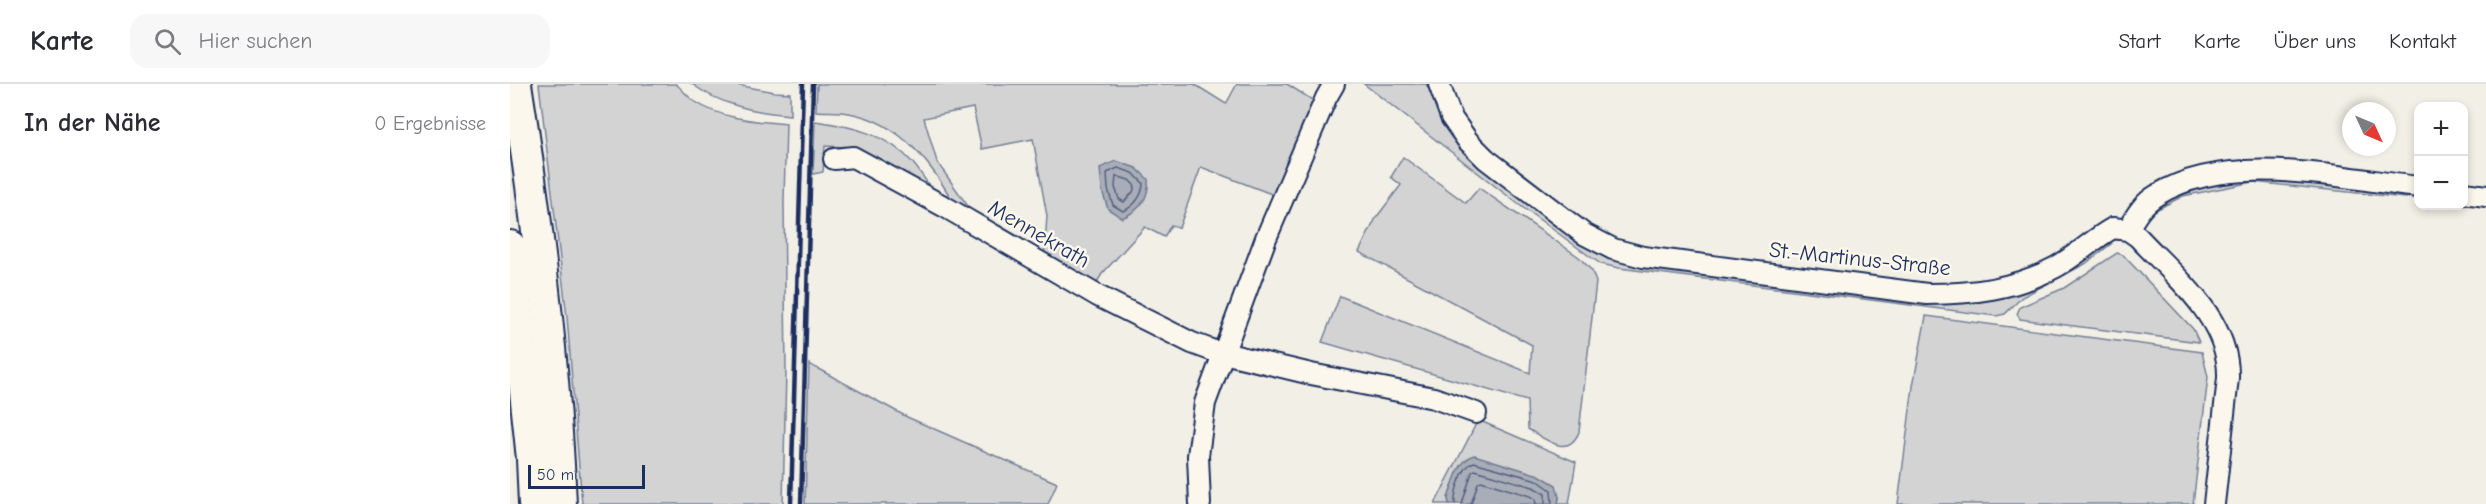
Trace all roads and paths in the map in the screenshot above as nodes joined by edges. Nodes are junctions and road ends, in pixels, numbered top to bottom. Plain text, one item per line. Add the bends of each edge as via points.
1 (516, 84) edge
2 (1438, 84) edge
3 (1333, 85) edge
4 (834, 159) dead end
5 (2414, 187) edge
6 (2468, 194) edge
7 (2486, 196) edge
8 (2128, 230) junction
9 (510, 246) edge
10 (1222, 352) junction
11 (1476, 413) dead end
12 (534, 504) edge
13 (561, 504) edge
14 (1200, 504) edge
15 (2214, 504) edge

1 - 13 highway via 533,191 557,414
2 - 8 street, St.-Martinus-Straße via 1451,117 1486,159 1584,234 1613,249 1643,257 1927,294 1969,294 2034,276 2056,267 2113,228
3 - 10 street via 1291,177
4 - 10 street, Mennekrath via 853,156 1143,320
5 - 8 street via 2286,171 2233,172 2194,180 2156,195 2143,206
6 - 7 street
8 - 15 street via 2205,309 2222,336 2228,371
9 - 12 highway
10 - 11 street, Mennekrath via 1434,398
10 - 14 street via 1200,429

